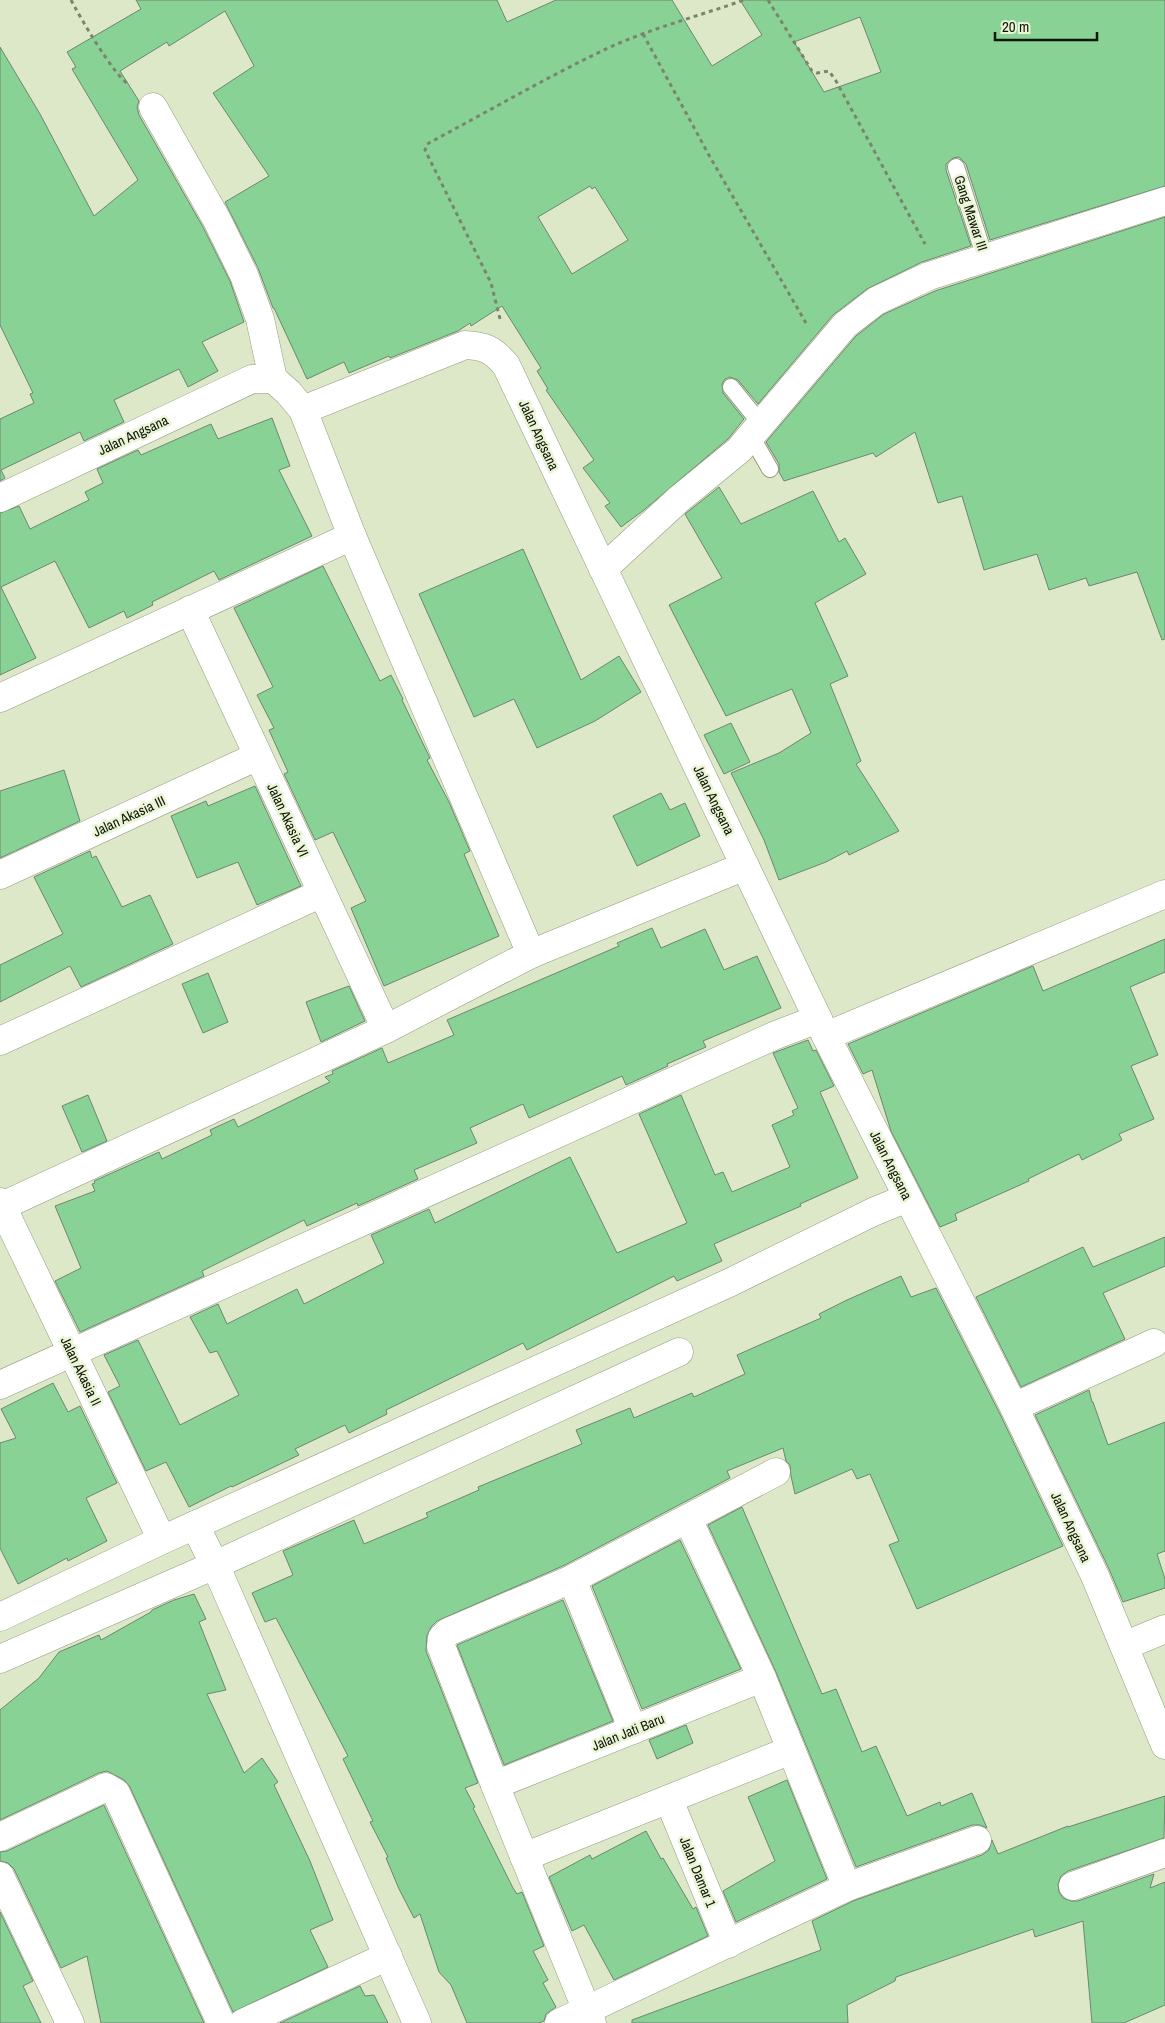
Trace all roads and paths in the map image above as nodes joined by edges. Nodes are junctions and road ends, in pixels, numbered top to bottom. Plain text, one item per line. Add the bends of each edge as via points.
1 (71, 0) edge
2 (744, 0) edge
3 (768, 0) edge
4 (643, 34) junction
5 (153, 107) joint
6 (956, 168) dead end
7 (1165, 201) edge
8 (985, 258) junction
9 (940, 273) junction
10 (822, 352) junction
11 (506, 364) junction
12 (273, 380) junction
13 (730, 387) dead end
14 (303, 410) junction
15 (756, 430) junction
16 (770, 469) dead end
17 (0, 498) edge
18 (352, 536) junction
19 (603, 569) junction
20 (190, 610) junction
21 (0, 698) edge
22 (258, 756) junction
23 (745, 866) junction
24 (0, 875) edge
25 (322, 894) junction
26 (1165, 894) edge
27 (531, 954) junction
28 (822, 1027) junction
29 (386, 1029) junction
30 (0, 1042) edge
31 (907, 1198) junction
32 (1, 1205) edge
33 (1154, 1343) dead end
34 (679, 1352) dead end
35 (72, 1353) junction
36 (0, 1385) edge
37 (1014, 1407) junction
38 (776, 1472) dead end
39 (688, 1519) junction
40 (195, 1525) junction
41 (162, 1540) junction
42 (214, 1565) junction
43 (572, 1579) junction
44 (0, 1617) edge
45 (1165, 1629) edge
46 (1124, 1646) junction
47 (0, 1659) edge
48 (762, 1678) junction
49 (633, 1730) junction
50 (1165, 1746) edge
51 (791, 1750) junction
52 (495, 1785) junction
53 (668, 1800) junction
54 (0, 1837) edge
55 (977, 1840) dead end
56 (1165, 1853) edge
57 (524, 1857) junction
58 (0, 1876) edge
59 (1073, 1886) dead end
60 (847, 1887) junction
61 (728, 1944) junction
62 (388, 1956) junction
63 (590, 2017) edge
64 (70, 2023) edge
65 (221, 2023) edge
66 (243, 2023) edge
67 (417, 2023) edge
68 (559, 2023) edge

1 - 5 path via 121,78 138,87
2 - 4 path
3 - 9 path via 812,71 817,74 829,72 836,81
4 - 10 path
4 - 11 path via 608,48 427,144 425,150 491,283 504,334
5 - 12 street via 244,275 260,319
6 - 8 lane, Gang Mawar III
7 - 8 street
8 - 9 street
9 - 10 street via 876,301 845,325
10 - 15 street
11 - 14 street, Jalan Angsana via 495,352 480,346 464,345
11 - 19 street, Jalan Angsana
12 - 14 street
12 - 17 street, Jalan Angsana via 252,379
13 - 15 lane
14 - 18 street
15 - 16 lane
15 - 19 street via 739,450 679,499
18 - 20 street
18 - 27 street
19 - 23 street, Jalan Angsana
20 - 21 street
20 - 22 street, Jalan Akasia VI
22 - 24 street, Jalan Akasia III
22 - 25 street, Jalan Akasia VI
23 - 27 street
23 - 28 street, Jalan Angsana
25 - 29 street, Jalan Akasia VI
25 - 30 street
26 - 28 street
27 - 29 street
28 - 31 street, Jalan Angsana
28 - 35 street via 776,1035
29 - 32 street
31 - 37 street, Jalan Angsana
31 - 40 street via 731,1282
32 - 35 street, Jalan Akasia II
33 - 37 street
34 - 42 street
35 - 36 street
35 - 41 street, Jalan Akasia II
37 - 46 street, Jalan Angsana via 1095,1576
38 - 39 street
39 - 43 street
39 - 48 street
40 - 41 street
40 - 42 street
41 - 44 street
42 - 47 street
42 - 62 street
43 - 49 street
43 - 52 street via 448,1632 442,1638 441,1646
45 - 46 street
46 - 50 street, Jalan Angsana
48 - 49 street, Jalan Jati Baru
48 - 51 street
49 - 52 street, Jalan Jati Baru
51 - 53 street
51 - 60 street
52 - 57 street
53 - 57 street
53 - 61 street, Jalan Damar 1
54 - 65 street via 106,1787 116,1792
55 - 60 street
56 - 59 street
57 - 63 street
58 - 64 street
60 - 61 street
61 - 63 street
62 - 66 street
62 - 67 street
63 - 68 street

